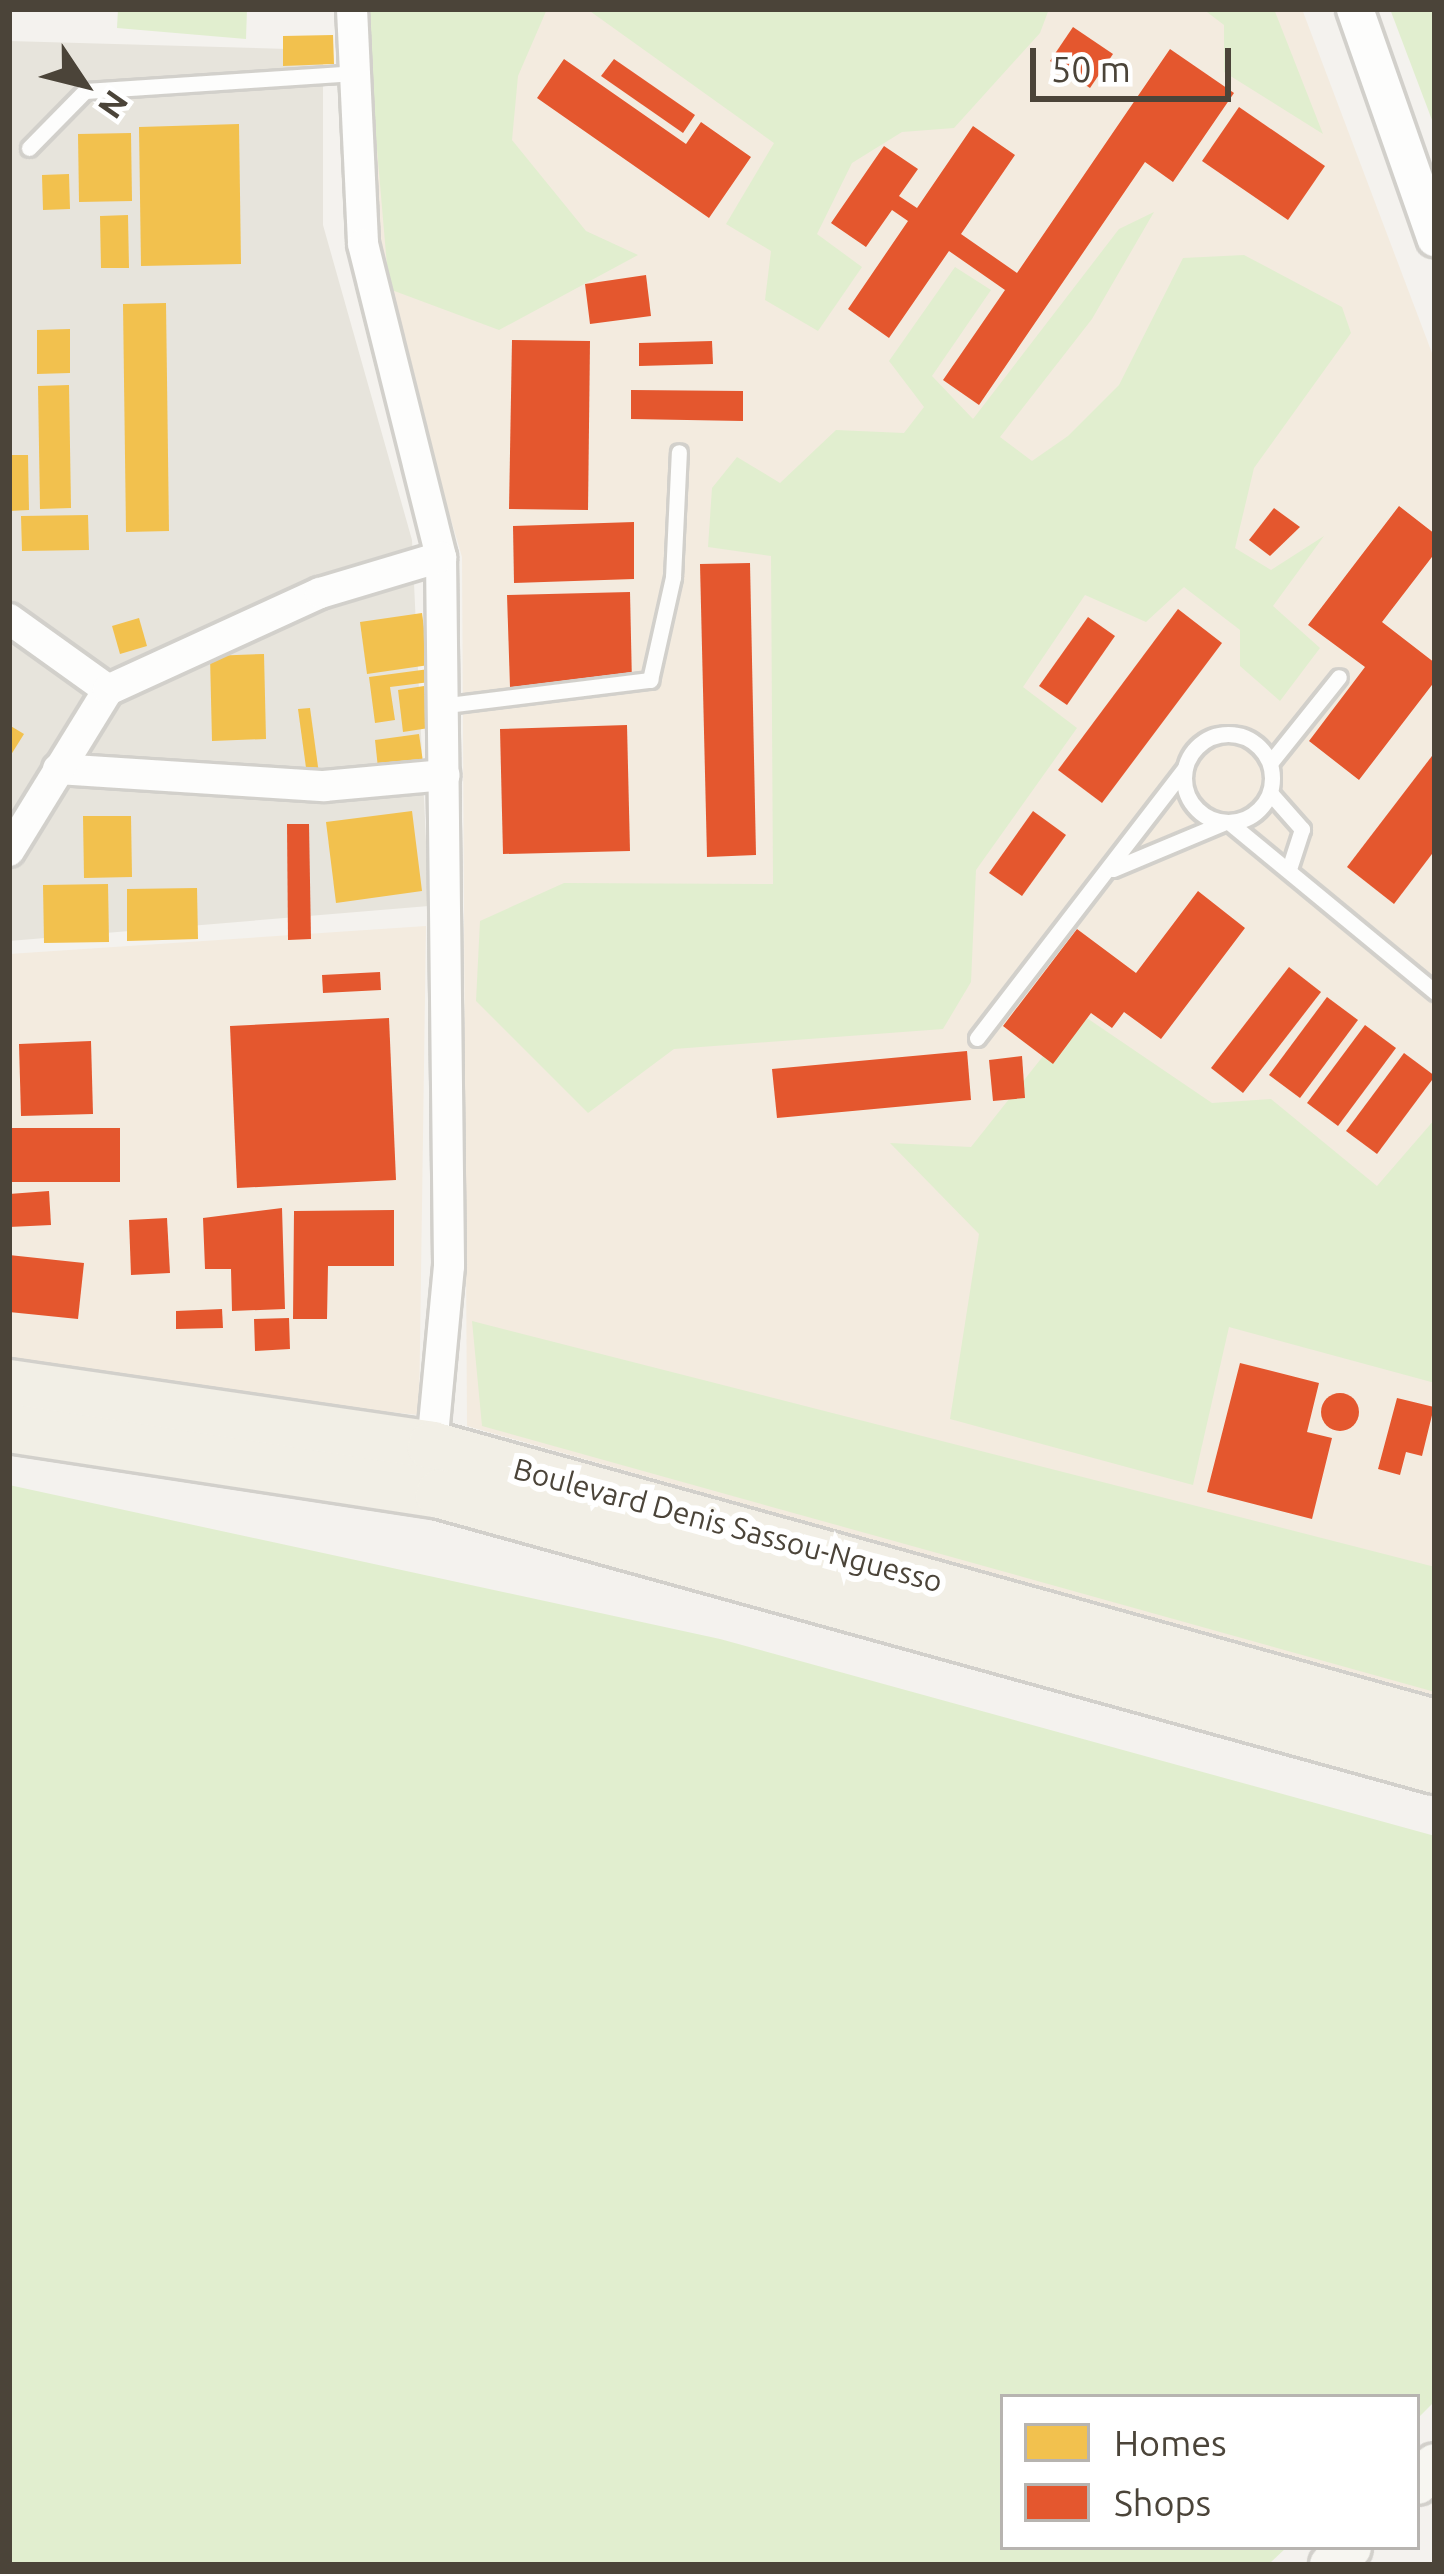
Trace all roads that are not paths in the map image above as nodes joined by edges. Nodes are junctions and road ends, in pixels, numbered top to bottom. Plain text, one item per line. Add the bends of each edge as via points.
1 (352, 9) edge
2 (1354, 9) edge
3 (354, 74) junction
4 (28, 148) dead end
5 (1435, 238) edge
6 (679, 452) dead end
7 (441, 557) junction
8 (9, 619) edge
9 (1339, 677) dead end
10 (108, 690) junction
11 (448, 705) junction
12 (1270, 763) junction
13 (1185, 768) junction
14 (58, 769) junction
15 (445, 775) junction
16 (1271, 794) junction
17 (1227, 823) junction
18 (9, 851) edge
19 (1289, 869) junction
20 (1101, 878) junction
21 (1435, 992) edge
22 (976, 1039) dead end
23 (9, 1384) edge
24 (9, 1429) edge
25 (432, 1446) junction
26 (1435, 1724) edge
27 (1435, 1769) edge

1 - 3 street
2 - 5 street
3 - 4 lane via 86,91
3 - 7 street via 370,283
6 - 11 lane via 673,577 650,680
7 - 10 street via 320,593
7 - 11 street
8 - 10 street
9 - 12 lane
10 - 14 street
11 - 15 street
12 - 13 lane via 1249,739 1218,735
12 - 16 lane
13 - 17 lane via 1191,804
13 - 20 lane
14 - 15 street via 324,786
14 - 18 street
15 - 25 street via 448,1266
16 - 17 lane
16 - 19 lane via 1302,829
17 - 19 lane
17 - 20 lane
19 - 21 lane
20 - 22 lane
23 - 25 main road, Boulevard Denis Sassou-Nguesso
24 - 27 main road, Boulevard Denis Sassou-Nguesso via 440,1494
25 - 26 main road, Boulevard Denis Sassou-Nguesso

